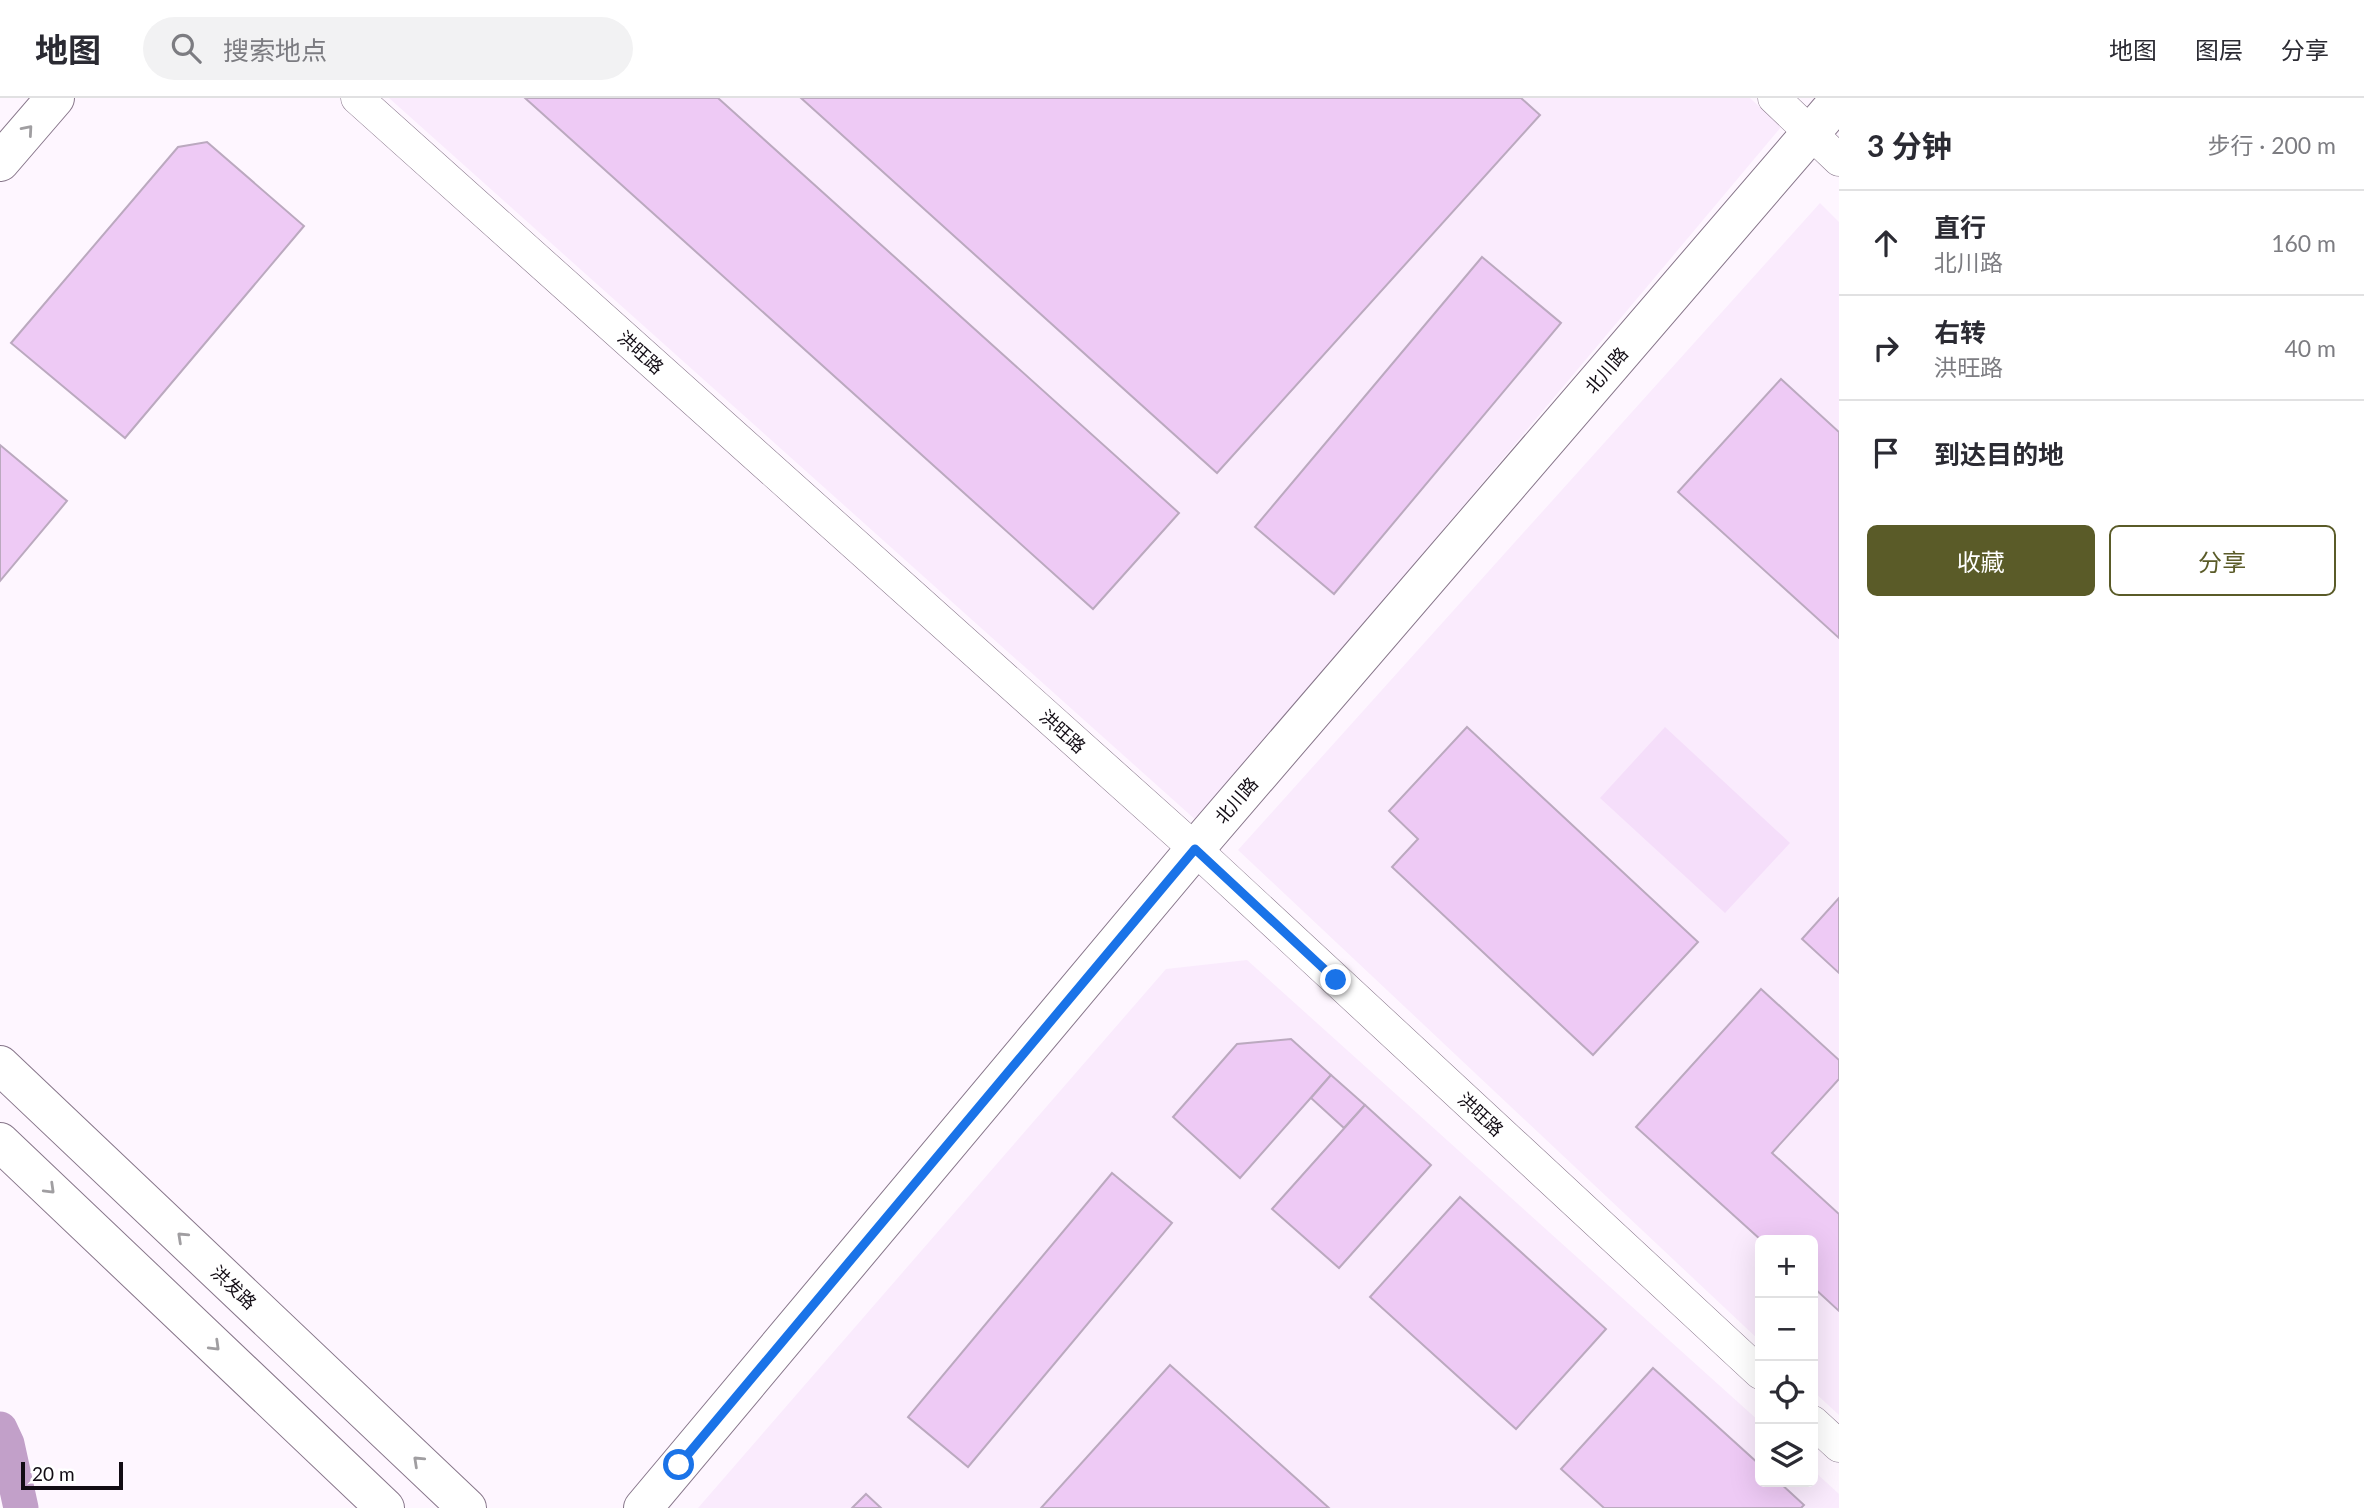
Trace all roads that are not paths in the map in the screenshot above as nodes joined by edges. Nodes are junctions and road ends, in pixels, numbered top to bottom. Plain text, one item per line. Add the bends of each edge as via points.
1 (55, 98) edge
2 (357, 98) edge
3 (1774, 98) edge
4 (1839, 100) edge
5 (1811, 132) junction
6 (1839, 160) edge
7 (0, 162) edge
8 (1195, 849) junction
9 (0, 1065) edge
10 (0, 1142) edge
11 (1755, 1368) edge
12 (1815, 1424) edge
13 (1839, 1446) edge
14 (385, 1508) edge
15 (467, 1508) edge
16 (643, 1508) edge

7 -> 1 main road
2 - 8 street, 洪旺路
3 - 5 street
4 - 5 main road, 北川路
5 - 6 street
5 - 8 main road, 北川路
8 - 11 street, 洪旺路
8 - 16 main road, 北川路
15 -> 9 main road, 洪发路
10 -> 14 main road
12 - 13 street

